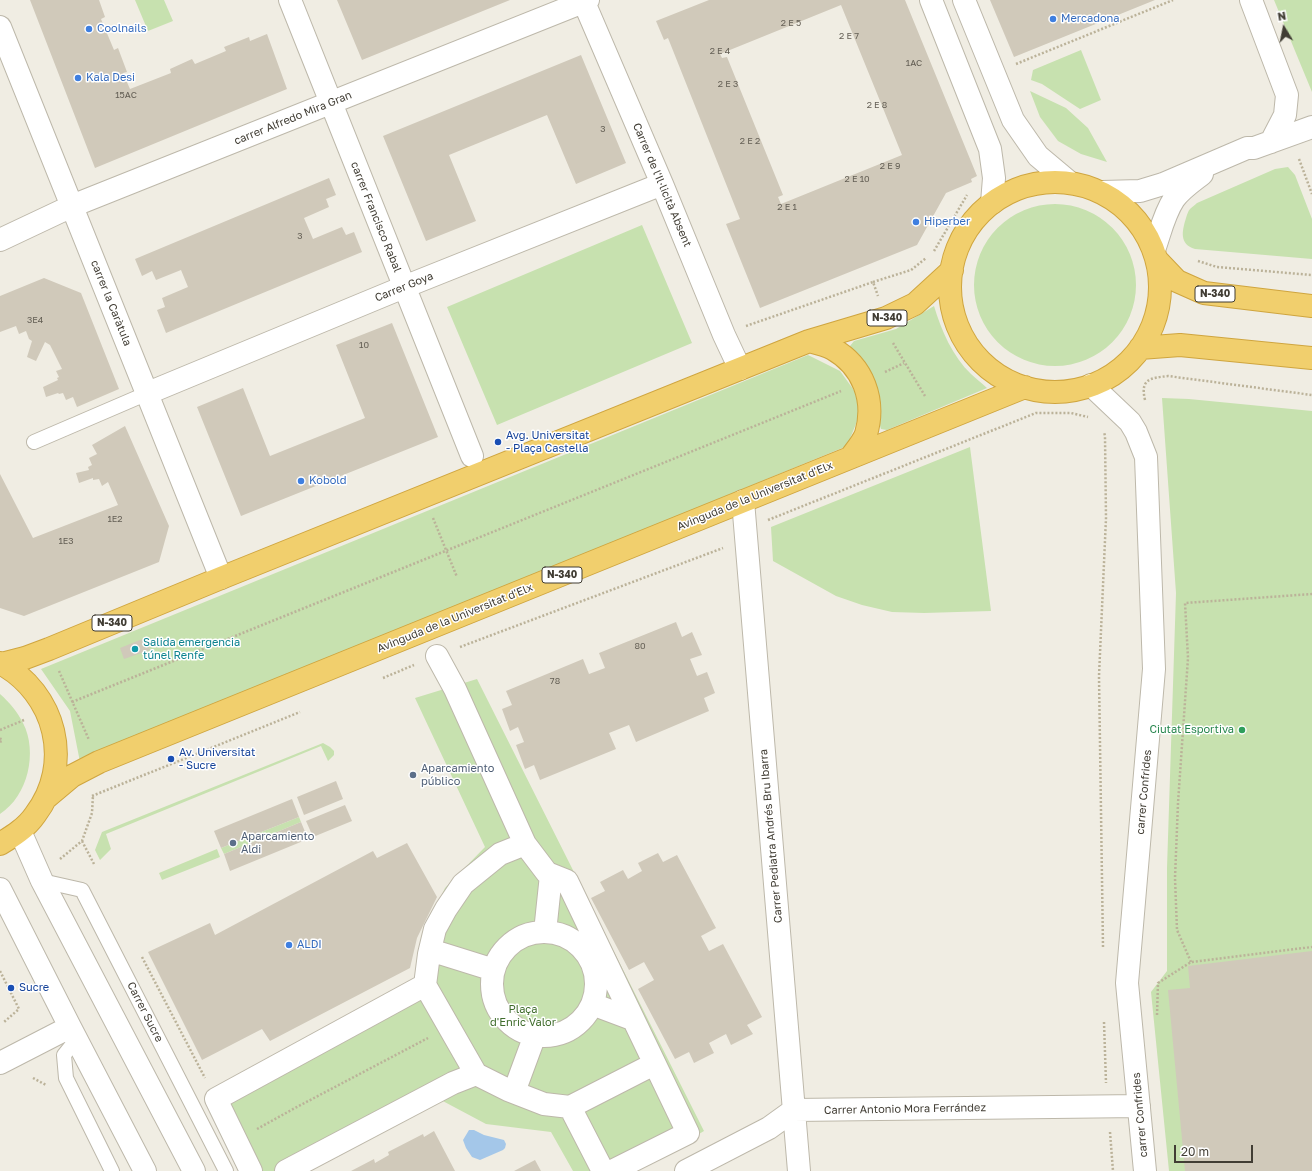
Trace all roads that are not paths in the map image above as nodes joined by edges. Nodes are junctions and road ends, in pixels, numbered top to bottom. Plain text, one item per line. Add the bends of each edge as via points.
1 (290, 0) edge
2 (931, 0) edge
3 (964, 0) edge
4 (1250, 0) edge
5 (585, 1) edge
6 (0, 28) edge
7 (1287, 95) junction
8 (331, 102) junction
9 (1312, 117) edge
10 (1312, 127) edge
11 (1271, 142) junction
12 (1247, 148) junction
13 (1069, 182) junction
14 (662, 184) junction
15 (1102, 192) junction
16 (992, 203) junction
17 (72, 206) junction
18 (0, 240) edge
19 (1156, 255) junction
20 (952, 270) junction
21 (404, 287) junction
22 (1312, 306) edge
23 (809, 341) junction
24 (1140, 348) junction
25 (1312, 358) edge
26 (740, 369) junction
27 (1091, 385) junction
28 (1025, 387) junction
29 (148, 393) junction
30 (34, 442) dead end
31 (472, 456) dead end
32 (851, 457) junction
33 (743, 501) junction
34 (221, 578) junction
35 (437, 656) dead end
36 (1, 664) edge
37 (47, 797) junction
38 (20, 831) junction
39 (0, 844) edge
40 (525, 844) junction
41 (551, 875) junction
42 (42, 881) junction
43 (0, 888) edge
44 (545, 932) junction
45 (430, 950) junction
46 (494, 970) junction
47 (425, 985) junction
48 (592, 1004) junction
49 (632, 1019) junction
50 (73, 1033) junction
51 (535, 1035) junction
52 (0, 1063) edge
53 (654, 1064) junction
54 (476, 1074) junction
55 (514, 1092) junction
56 (1139, 1106) junction
57 (570, 1107) junction
58 (794, 1110) junction
59 (112, 1171) edge
60 (145, 1171) edge
61 (194, 1171) edge
62 (226, 1171) edge
63 (251, 1171) edge
64 (286, 1171) edge
65 (603, 1171) edge
66 (612, 1171) edge
67 (686, 1171) edge
68 (799, 1171) edge
69 (1145, 1171) edge

1 - 8 street, carrer Francisco Rabal
2 - 16 street via 990,149 994,178
3 - 13 street via 1013,120 1038,156
4 - 7 street
5 - 8 street, carrer Alfredo Mira Gran
5 - 14 street, Carrer de l'Il·licità Absent
6 - 17 street, carrer la Caràtula
7 - 9 street
7 - 11 street via 1285,115
8 - 17 street, carrer Alfredo Mira Gran
8 - 21 street, carrer Francisco Rabal
10 - 11 street
11 - 12 street
12 - 15 street via 1163,184 1140,191
12 - 19 street via 1204,172 1174,199
13 - 15 highway, N-340
13 - 16 highway, N-340 via 1042,183 1015,190
14 - 21 street, Carrer Goya
14 - 26 street, Carrer de l'Il·licità Absent
15 - 19 highway, N-340 via 1133,216 1145,232
16 - 20 highway, N-340 via 965,233 956,251
17 - 18 street, carrer Alfredo Mira Gran
17 - 29 street, carrer la Caràtula
19 - 22 highway, N-340 via 1177,281 1204,293
19 - 24 highway, N-340 via 1160,298 1154,324
20 - 23 highway, N-340 via 915,304 886,318
20 - 28 highway, N-340 via 950,295 955,320 966,343 982,362 1002,377
21 - 29 street, Carrer Goya
21 - 31 street, carrer Francisco Rabal
23 - 26 highway, N-340
23 - 32 highway via 832,348 851,362 864,381 870,407 866,434
24 - 25 highway via 1180,345
24 - 27 highway, N-340 via 1110,377
26 - 34 highway, N-340
27 - 28 highway, N-340 via 1054,391
27 - 56 street, carrer Confrides via 1130,422 1146,457 1154,669 1127,983
28 - 32 highway, Avinguda de la Universitat d'Elx / N-340
29 - 30 lane
29 - 34 street, carrer la Caràtula
32 - 33 highway, Avinguda de la Universitat d'Elx / N-340
33 - 37 highway, Avinguda de la Universitat d'Elx / N-340 via 99,762 72,776
33 - 58 street, Carrer Pediatra Andrés Bru Ibarra
34 - 36 highway, N-340 via 49,649
35 - 40 street
36 - 37 highway, N-340 via 20,676 34,691 46,710 54,731 54,776
37 - 38 highway, N-340 via 35,816
38 - 39 highway, N-340
38 - 42 street
40 - 41 street
40 - 45 street via 500,854 463,884 435,929
41 - 44 street
41 - 49 street via 567,881
42 - 61 street
42 - 62 lane, Carrer Sucre via 82,890
43 - 50 street
44 - 46 street via 520,937 506,948 496,962
44 - 48 street via 570,938 583,949 593,964 596,981
45 - 46 street
45 - 47 street
46 - 51 street via 492,996 499,1012 511,1024
47 - 54 street
47 - 63 street via 216,1099
48 - 49 street
48 - 51 street via 576,1026 560,1034
49 - 53 street
50 - 52 street
50 - 59 lane via 64,1055 66,1078
50 - 60 street
51 - 55 street
53 - 57 street
53 - 66 street via 688,1133
54 - 55 street
54 - 64 street via 453,1083
55 - 57 street via 544,1104
56 - 58 street, Carrer Antonio Mora Ferrández
56 - 69 street, carrer Confrides
57 - 65 street
58 - 67 street via 769,1128
58 - 68 street, Carrer Pediatra Andrés Bru Ibarra

